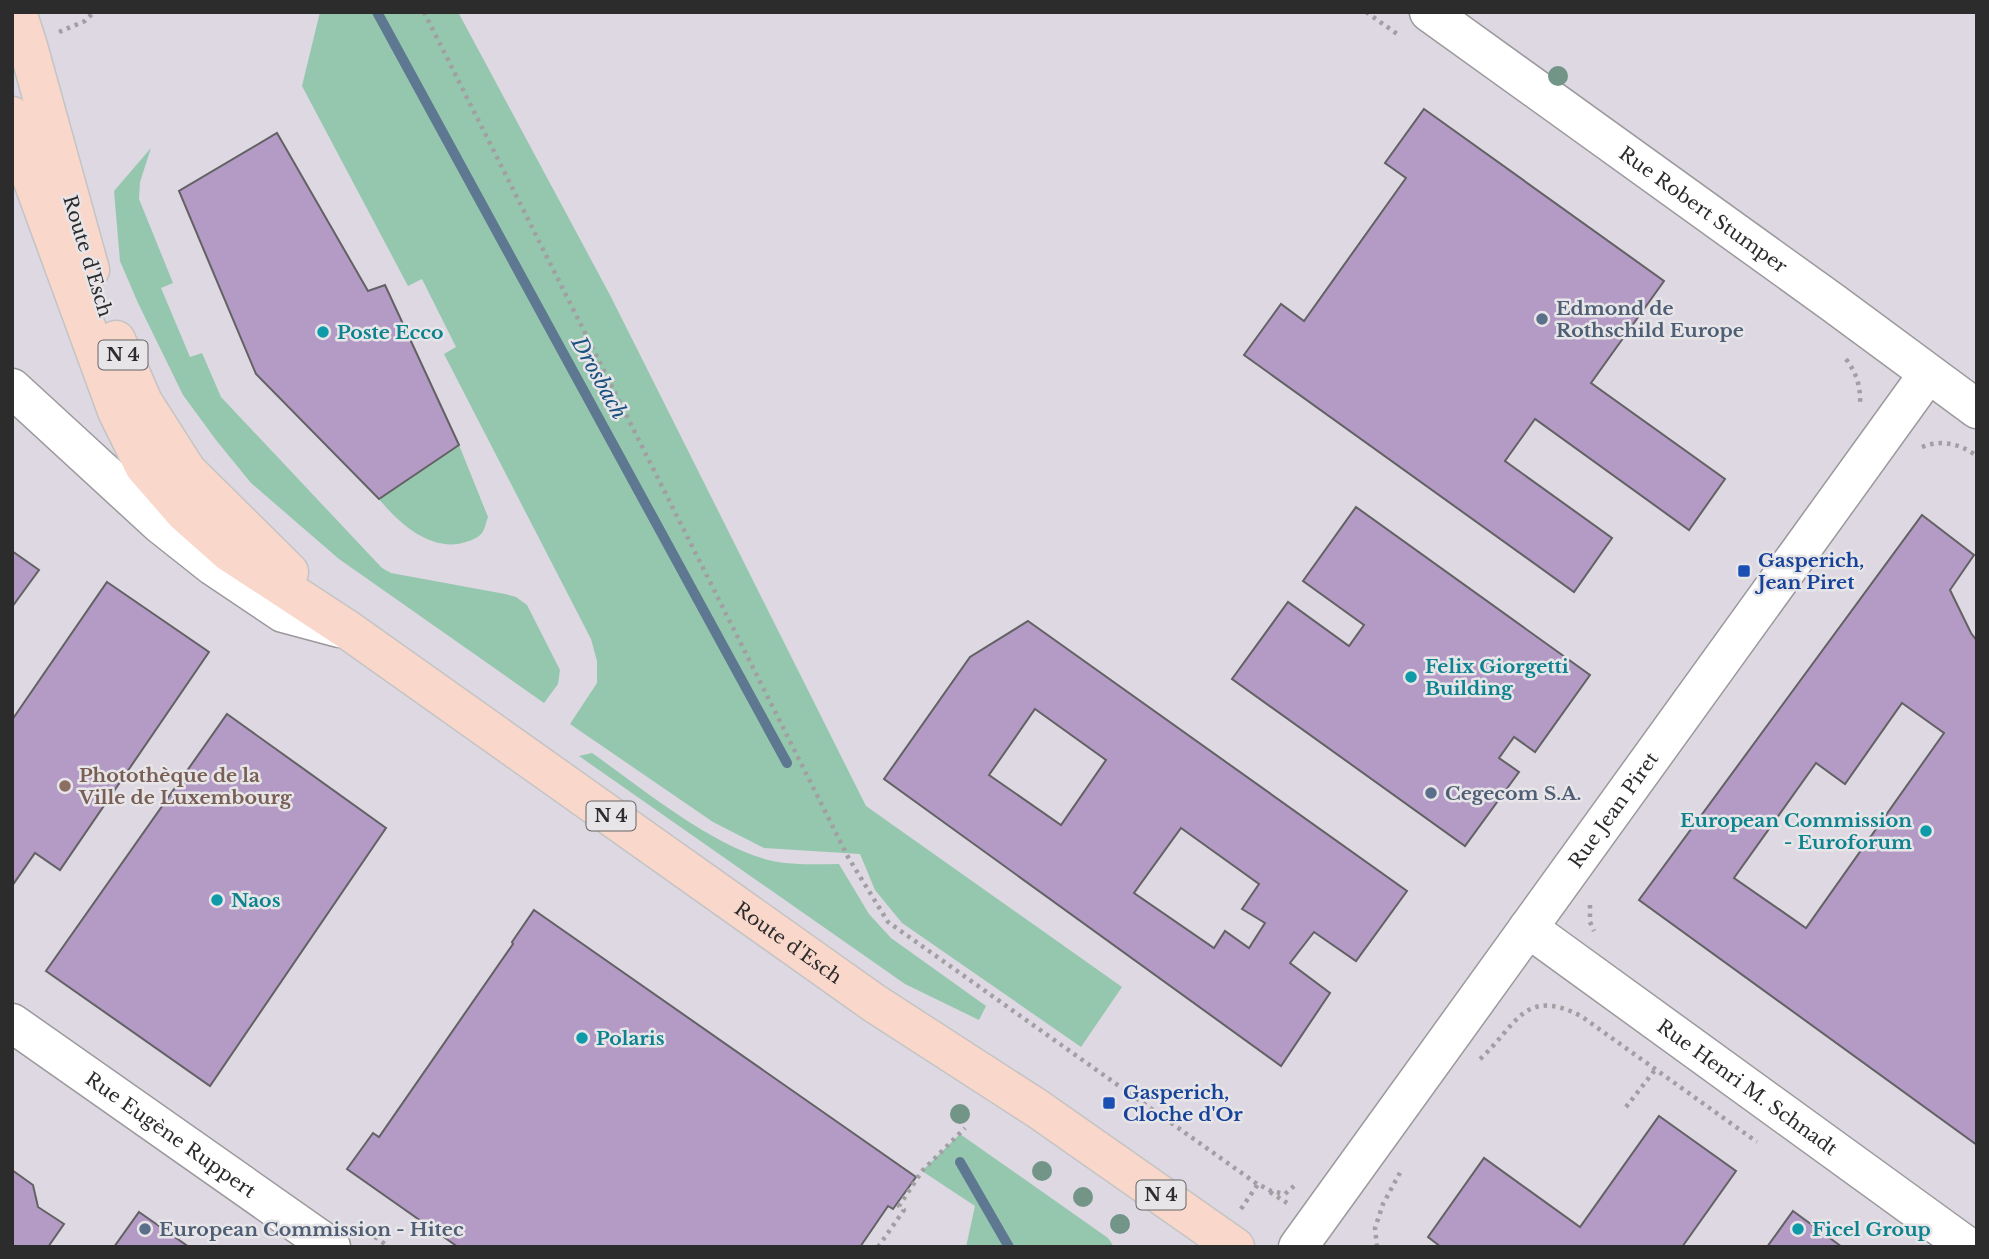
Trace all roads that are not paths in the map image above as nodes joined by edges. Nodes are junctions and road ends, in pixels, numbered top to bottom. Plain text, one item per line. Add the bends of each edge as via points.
1 (17, 12) edge
2 (1429, 12) edge
3 (12, 116) edge
4 (1928, 374) junction
5 (12, 388) edge
6 (1977, 409) edge
7 (348, 630) junction
8 (1528, 928) junction
9 (12, 1023) edge
10 (1307, 1234) edge
11 (331, 1247) edge
12 (1235, 1247) edge
13 (1968, 1247) edge

1 - 7 main road, Route d'Esch / N 4 via 98,298 144,402 187,471
2 - 4 street, Rue Robert Stumper
3 - 7 main road, Route d'Esch / N 4 via 117,411 144,466 185,513 229,552
4 - 6 street, Rue Robert Stumper
4 - 8 street, Rue Jean Piret
5 - 7 street, Route d'Esch via 160,524 214,566 283,613
7 - 12 main road, Route d'Esch / N 4 via 874,1003 1038,1109
8 - 10 street, Rue Jean Piret
8 - 13 street, Rue Henri M. Schnadt
9 - 11 street, Rue Eugène Ruppert

